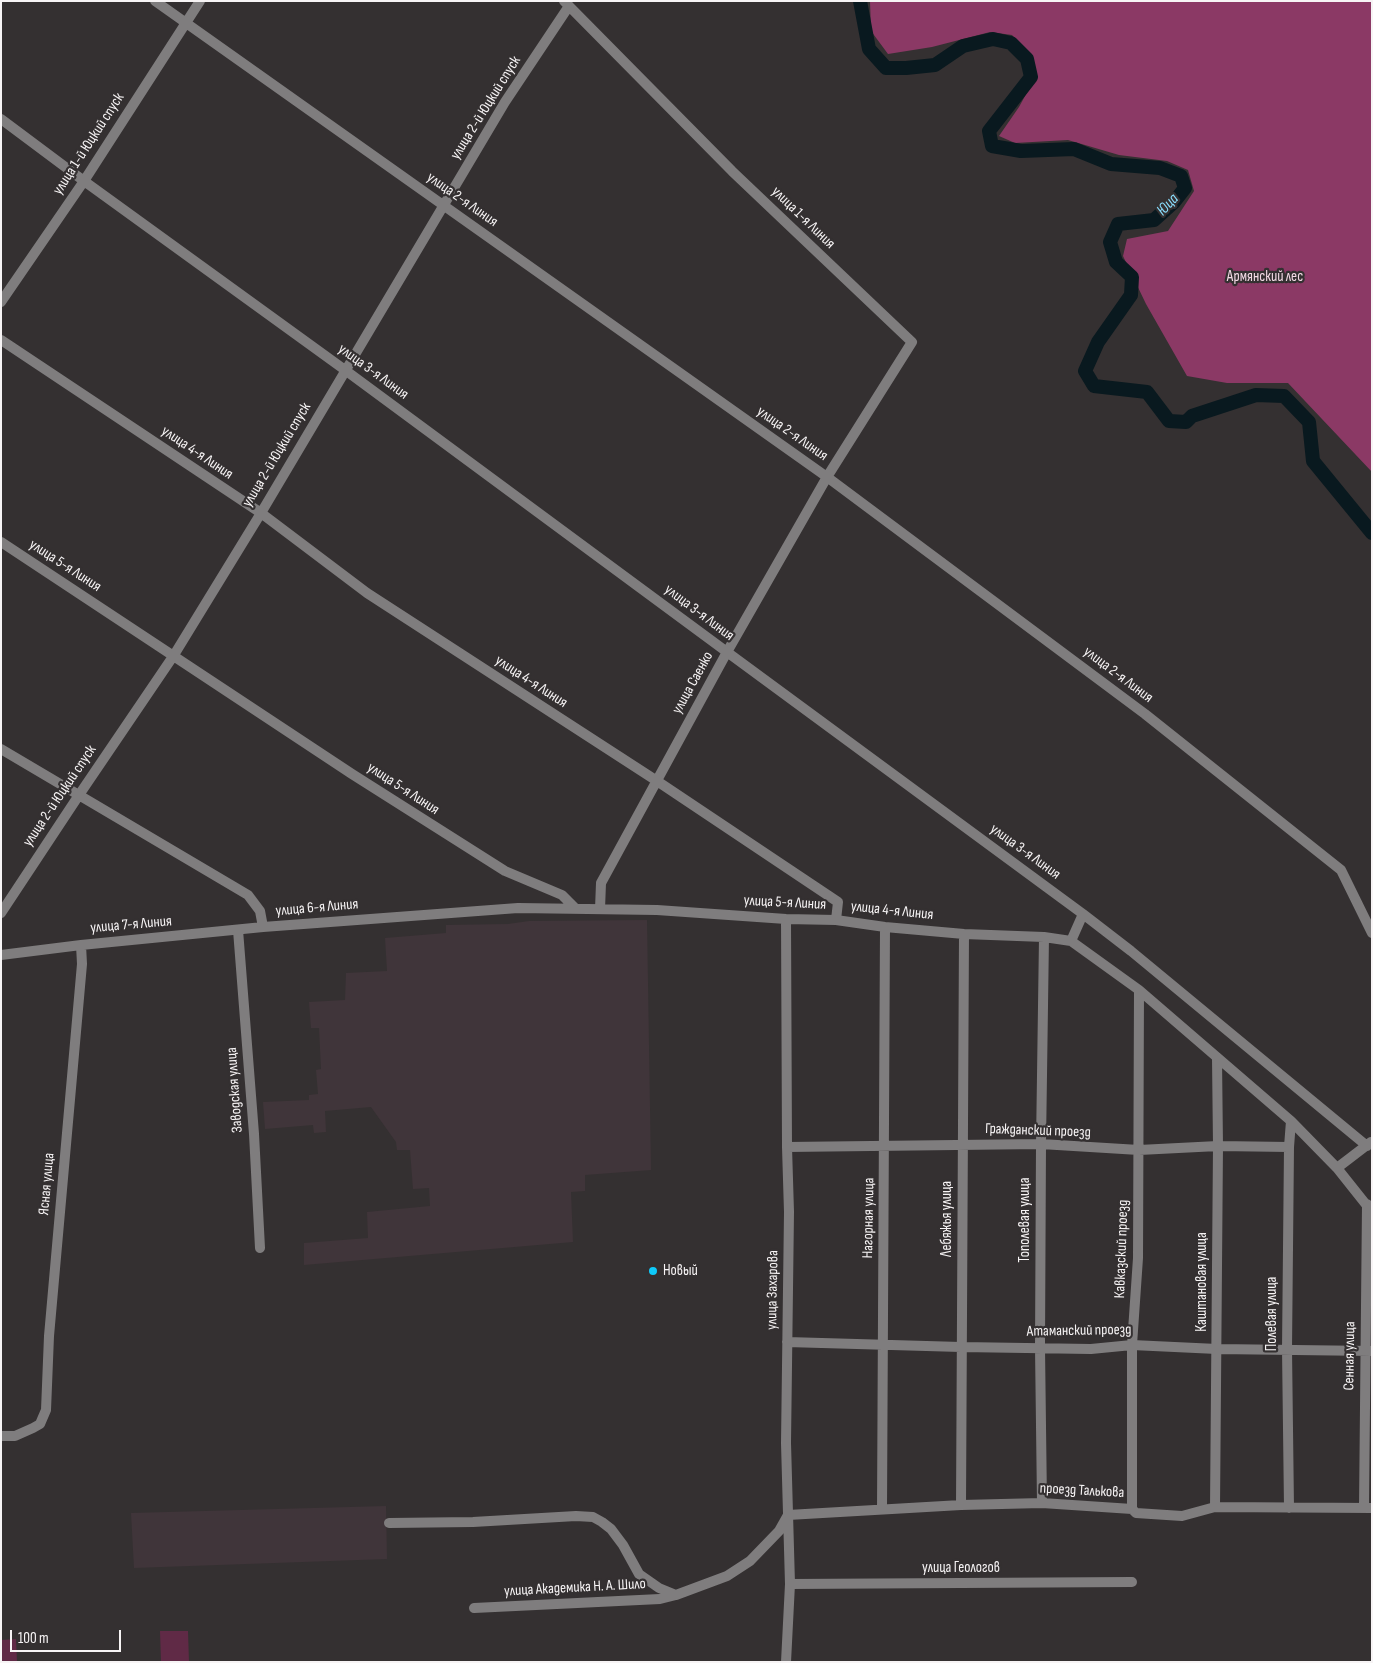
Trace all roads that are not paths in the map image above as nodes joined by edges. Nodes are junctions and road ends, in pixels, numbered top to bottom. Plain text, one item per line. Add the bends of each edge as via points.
1 (155, 1) edge
2 (200, 1) edge
3 (567, 4) edge
4 (186, 23) junction
5 (1, 119) edge
6 (84, 181) junction
7 (444, 206) junction
8 (1, 302) edge
9 (1, 340) edge
10 (345, 370) junction
11 (826, 477) junction
12 (261, 513) junction
13 (1, 542) edge
14 (726, 652) junction
15 (174, 655) junction
16 (1, 749) edge
17 (657, 781) junction
18 (78, 795) junction
19 (576, 909) junction
20 (600, 909) junction
21 (1, 913) edge
22 (1083, 914) junction
23 (786, 919) junction
24 (836, 920) junction
25 (263, 927) junction
26 (885, 927) junction
27 (238, 930) junction
28 (1372, 932) edge
29 (964, 934) junction
30 (1044, 937) junction
31 (1071, 940) junction
32 (81, 945) junction
33 (1, 955) edge
34 (1139, 990) junction
35 (1217, 1058) junction
36 (1291, 1121) junction
37 (962, 1144) junction
38 (1041, 1144) junction
39 (1370, 1144) edge
40 (885, 1146) junction
41 (1218, 1146) junction
42 (787, 1147) junction
43 (1289, 1147) junction
44 (1139, 1150) junction
45 (1337, 1168) junction
46 (1369, 1208) edge
47 (260, 1248) dead end
48 (787, 1342) junction
49 (883, 1344) junction
50 (1132, 1345) junction
51 (962, 1347) junction
52 (1040, 1348) junction
53 (1217, 1349) junction
54 (1286, 1349) junction
55 (1368, 1351) edge
56 (1, 1436) edge
57 (1042, 1503) junction
58 (961, 1505) junction
59 (1214, 1507) junction
60 (1289, 1508) junction
61 (1368, 1508) edge
62 (882, 1509) junction
63 (1132, 1509) junction
64 (788, 1515) junction
65 (389, 1523) dead end
66 (1132, 1582) dead end
67 (790, 1584) junction
68 (676, 1594) junction
69 (474, 1608) dead end
70 (786, 1662) edge

1 - 4 street, улица 2-я Линия
2 - 4 street, улица 1-й Юцкий спуск
3 - 7 street, улица 2-й Юцкий спуск
3 - 11 street, улица 1-я Линия via 732,172 912,342
4 - 6 street, улица 1-й Юцкий спуск
4 - 7 street, улица 2-я Линия
5 - 6 street, улица 3-я Линия
6 - 8 street, улица 1-й Юцкий спуск
6 - 10 street, улица 3-я Линия
7 - 10 street, улица 2-й Юцкий спуск
7 - 11 street, улица 2-я Линия
9 - 12 street, улица 4-я Линия
10 - 12 street, улица 2-й Юцкий спуск
10 - 14 street, улица 3-я Линия
11 - 14 street, улица Саенко
11 - 28 street, улица 2-я Линия via 1145,714 1341,870
12 - 15 street, улица 2-й Юцкий спуск
12 - 17 street, улица 4-я Линия via 367,593
13 - 15 street, улица 5-я Линия
14 - 17 street, улица Саенко
14 - 22 street, улица 3-я Линия
15 - 18 street, улица 2-й Юцкий спуск
15 - 19 street, улица 5-я Линия via 505,871 562,895
16 - 18 street, улица 6-я Линия
17 - 20 street, улица Саенко via 602,883
17 - 24 street, улица 4-я Линия via 838,902
18 - 21 street, улица 2-й Юцкий спуск
18 - 25 street, улица 6-я Линия via 248,895 260,911
19 - 20 street, улица 5-я Линия
19 - 25 street, улица 6-я Линия via 518,908
20 - 23 street, улица 5-я Линия
22 - 31 street
22 - 39 street, улица 3-я Линия
23 - 24 street, улица 5-я Линия
23 - 42 street, улица Захарова
24 - 26 street, улица 4-я Линия
25 - 27 street, улица 7-я Линия
26 - 29 street, улица 4-я Линия
26 - 40 street, Нагорная улица
27 - 32 street, улица 7-я Линия
27 - 47 street, Заводская улица
29 - 30 street, улица 4-я Линия
29 - 37 street, Лебяжья улица
30 - 31 street, улица 4-я Линия
30 - 38 street, Тополевая улица
31 - 34 street
32 - 33 street, улица 7-я Линия
32 - 56 street, Ясная улица via 46,1410 40,1424 15,1436
34 - 35 street
34 - 44 street, Кавказский проезд
35 - 36 street
35 - 41 street, Каштановая улица
36 - 43 street, Полевая улица
36 - 45 street
37 - 38 street, Гражданский проезд
37 - 40 street, Гражданский проезд
37 - 51 street, Лебяжья улица
38 - 44 street, Гражданский проезд
38 - 52 street, Тополевая улица
39 - 45 street
40 - 42 street, Гражданский проезд
40 - 49 street, Нагорная улица
41 - 43 street, Гражданский проезд
41 - 44 street, Гражданский проезд
41 - 53 street, Каштановая улица
42 - 48 street, улица Захарова
43 - 54 street, Полевая улица
44 - 50 street, Кавказский проезд via 1138,1258
45 - 46 street
46 - 55 street, Сенная улица
48 - 49 street, Атаманский проезд
48 - 64 street, улица Захарова
49 - 51 street, Атаманский проезд
49 - 62 street, Нагорная улица
50 - 52 street, Атаманский проезд via 1091,1349
50 - 53 street, Атаманский проезд
50 - 63 street, Кавказский проезд
51 - 52 street, Атаманский проезд
51 - 58 street, Лебяжья улица
52 - 57 street, Тополевая улица
53 - 54 street, Атаманский проезд
53 - 59 street, Каштановая улица
54 - 55 street, Атаманский проезд
54 - 60 street, Полевая улица
55 - 61 street, Сенная улица
57 - 58 street, проезд Талькова
57 - 63 street, проезд Талькова
58 - 62 street, проезд Талькова
59 - 60 street, проезд Талькова
59 - 63 street, проезд Талькова via 1182,1516 1136,1513
60 - 61 street, проезд Талькова
62 - 64 street, проезд Талькова
64 - 67 street, улица Захарова
64 - 68 street, улица Академика Н. А. Шило via 779,1531 750,1562 727,1576
65 - 68 street via 592,1517 611,1529 639,1574 658,1588
66 - 67 street, улица Геологов
67 - 70 street, улица Захарова
68 - 69 street, улица Академика Н. А. Шило via 660,1599

